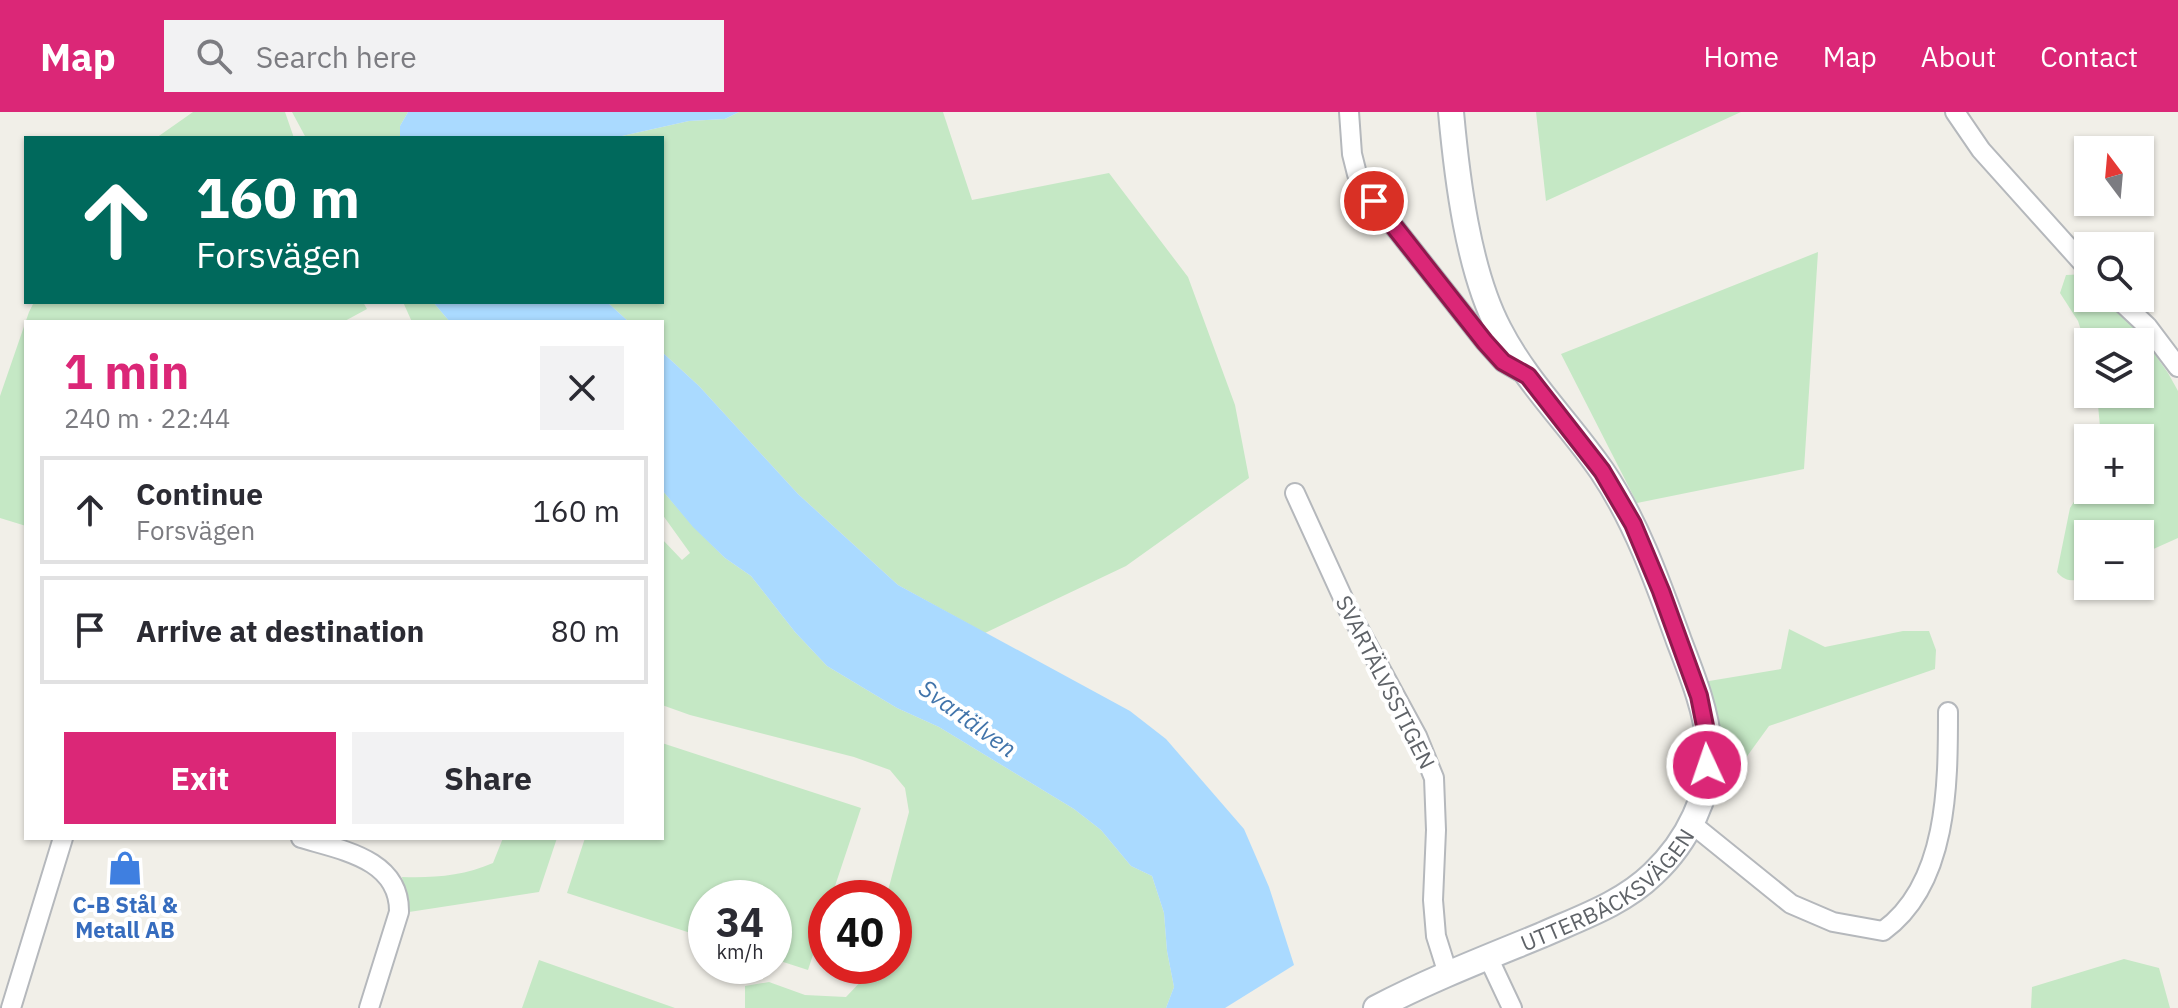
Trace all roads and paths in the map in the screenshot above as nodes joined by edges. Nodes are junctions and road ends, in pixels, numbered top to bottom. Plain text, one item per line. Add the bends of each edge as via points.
1 (1349, 112) edge
2 (1451, 112) edge
3 (1955, 112) edge
4 (2074, 253) edge
5 (2133, 312) edge
6 (2172, 346) edge
7 (2178, 367) edge
8 (1528, 376) junction
9 (1295, 493) dead end
10 (1948, 712) dead end
11 (1692, 824) junction
12 (62, 840) edge
13 (308, 840) edge
14 (1488, 957) junction
15 (1448, 974) junction
16 (11, 1008) edge
17 (369, 1008) edge
18 (1376, 1008) edge
19 (1512, 1008) edge

1 - 8 street via 1357,174 1374,201 1485,342 1503,362
2 - 8 street, UTTERBÄCKSVÄGEN via 1476,268 1497,326
3 - 4 street via 1981,150
5 - 6 street
6 - 7 street
8 - 11 street, UTTERBÄCKSVÄGEN via 1602,471 1633,524 1661,591 1699,696 1709,746 1706,784
9 - 15 street, SVARTÄLVSSTIGEN via 1434,778 1433,900 1436,936
10 - 11 street via 1948,785 1923,887 1901,918 1883,931 1833,922 1791,904
11 - 14 street, UTTERBÄCKSVÄGEN via 1652,875 1626,895
12 - 16 street
13 - 17 street via 381,867 399,896 399,912
14 - 15 street, UTTERBÄCKSVÄGEN
14 - 19 street
15 - 18 street, UTTERBÄCKSVÄGEN

